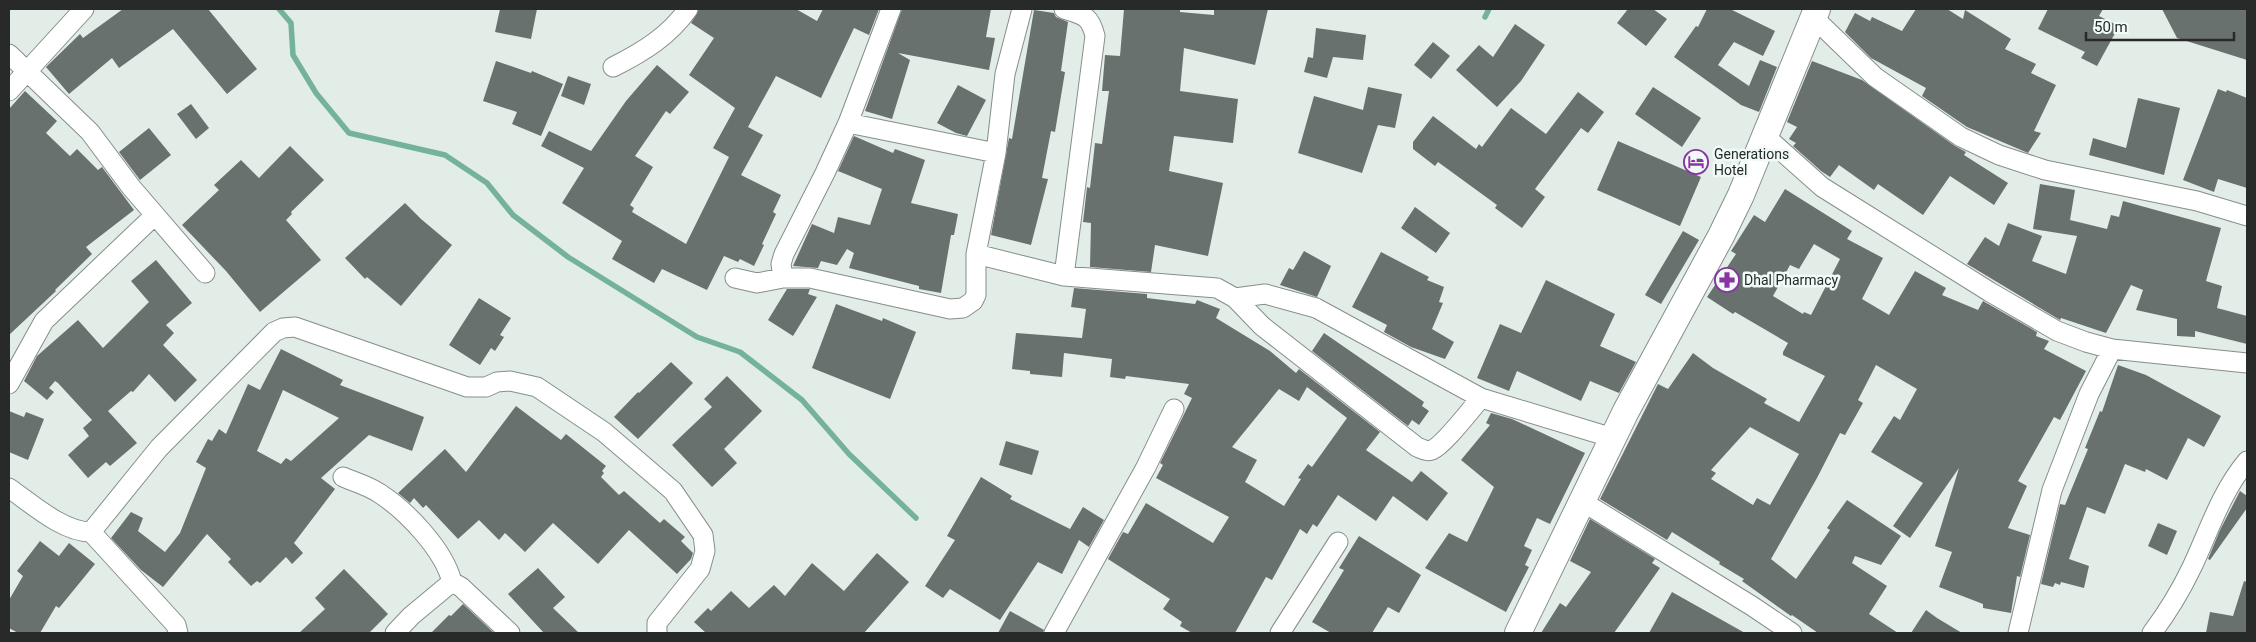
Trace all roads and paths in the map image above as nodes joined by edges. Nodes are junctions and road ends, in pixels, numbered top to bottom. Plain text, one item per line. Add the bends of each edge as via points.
1 (84, 9) edge
2 (688, 9) edge
3 (891, 9) edge
4 (1022, 9) edge
5 (1064, 9) edge
6 (1816, 14) edge
7 (9, 54) edge
8 (613, 67) dead end
9 (27, 71) junction
10 (9, 91) edge
11 (848, 123) junction
12 (1765, 136) junction
13 (996, 153) junction
14 (155, 214) junction
15 (2247, 216) edge
16 (976, 254) junction
17 (205, 273) dead end
18 (1064, 276) junction
19 (735, 278) dead end
20 (783, 278) junction
21 (1235, 298) junction
22 (2112, 349) junction
23 (2247, 363) edge
24 (9, 384) edge
25 (1481, 398) junction
26 (1174, 408) dead end
27 (1613, 438) junction
28 (2247, 461) edge
29 (344, 477) dead end
30 (9, 488) edge
31 (1583, 502) junction
32 (91, 532) junction
33 (1338, 542) dead end
34 (452, 582) junction
35 (178, 633) edge
36 (395, 633) edge
37 (510, 633) edge
38 (656, 633) edge
39 (1054, 633) edge
40 (1280, 633) edge
41 (1518, 633) edge
42 (1792, 633) edge
43 (2018, 633) edge
44 (2152, 633) edge

1 - 9 street
2 - 8 street via 665,36
3 - 11 street
4 - 13 street via 1005,74
5 - 18 street via 1084,16 1092,23 1095,36
6 - 12 street
6 - 15 street via 1875,77 1960,137 2045,170 2197,201
7 - 9 street
9 - 10 street
9 - 14 street via 90,132
11 - 13 street
11 - 20 street via 784,254 781,264
12 - 22 street via 1822,187 1982,287 2057,331
12 - 27 street via 1721,236
13 - 16 street
14 - 17 street
14 - 24 street via 44,321
16 - 18 street
16 - 20 street via 976,295 968,306 957,310 832,282
18 - 21 street via 1217,288
19 - 20 street via 757,283
21 - 25 street via 1265,294 1316,308
21 - 25 street via 1262,326 1417,447 1433,450 1441,444
22 - 23 street
22 - 43 street via 2089,394 2052,490
25 - 27 street
26 - 39 street
27 - 31 street
28 - 44 street via 2229,485 2191,568
29 - 34 street via 378,492 400,507 437,550 450,571
30 - 32 street via 68,528
31 - 41 street
31 - 42 street
32 - 35 street via 176,625
32 - 38 street via 159,448 274,332 295,327 467,387 486,387 510,381 537,388 604,432 673,491 704,535 705,551 700,570 657,623
33 - 40 street
34 - 36 street via 410,616
34 - 37 street

